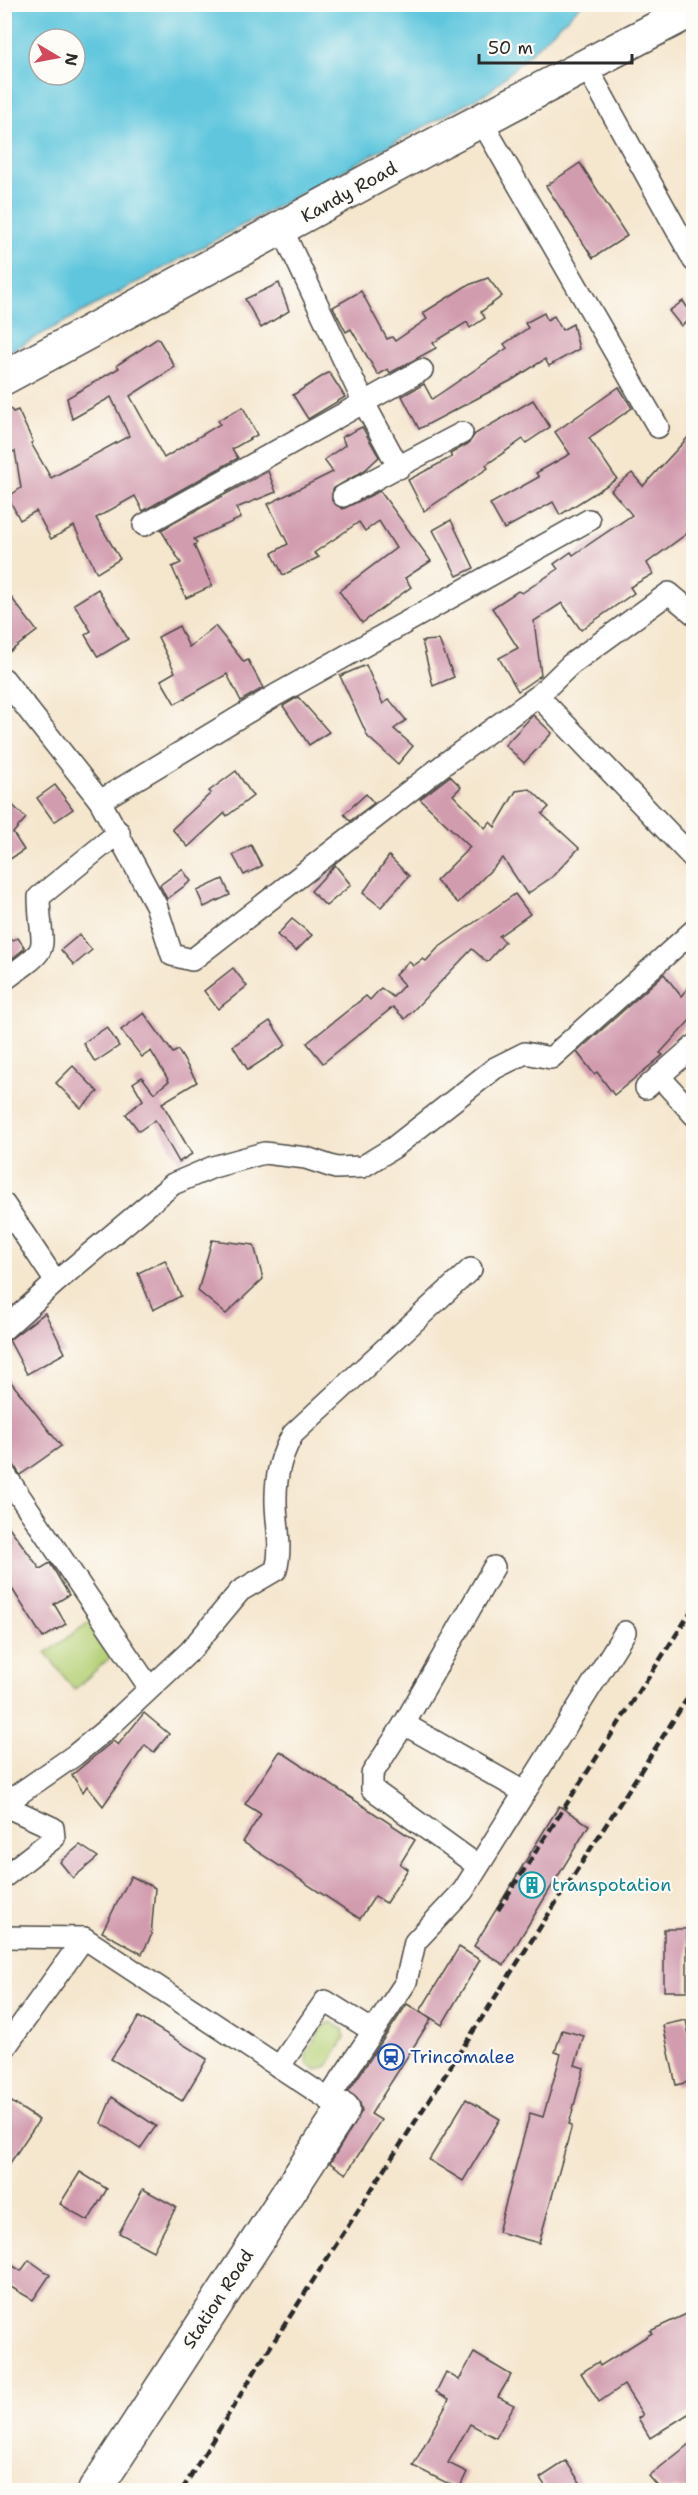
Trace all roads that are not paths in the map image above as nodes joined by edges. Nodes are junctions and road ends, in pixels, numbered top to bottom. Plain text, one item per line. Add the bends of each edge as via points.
1 (693, 9) edge
2 (586, 66) junction
3 (482, 122) junction
4 (282, 229) junction
5 (693, 261) edge
6 (422, 370) dead end
7 (4, 378) edge
8 (364, 403) junction
9 (658, 427) dead end
10 (462, 433) dead end
11 (399, 468) junction
12 (343, 496) dead end
13 (589, 520) dead end
14 (144, 525) dead end
15 (693, 614) edge
16 (4, 679) edge
17 (538, 696) junction
18 (100, 801) junction
19 (119, 832) junction
20 (693, 859) edge
21 (693, 930) edge
22 (4, 980) edge
23 (693, 1046) edge
24 (693, 1115) edge
25 (4, 1204) edge
26 (471, 1269) dead end
27 (56, 1282) junction
28 (4, 1329) edge
29 (4, 1473) edge
30 (494, 1567) dead end
31 (625, 1632) dead end
32 (149, 1688) junction
33 (404, 1724) junction
34 (524, 1792) junction
35 (478, 1866) junction
36 (4, 1877) edge
37 (4, 1937) edge
38 (84, 1938) junction
39 (373, 2031) junction
40 (4, 2049) edge
41 (279, 2067) junction
42 (335, 2104) junction
43 (95, 2490) edge

1 - 2 main road, Kandy Road
2 - 3 main road, Kandy Road
2 - 5 street
3 - 4 main road, Kandy Road
3 - 9 street
4 - 7 main road, Kandy Road
4 - 8 street
6 - 8 street
8 - 11 street
8 - 14 street
10 - 11 street
11 - 12 street
13 - 18 street via 276,695
15 - 17 street via 669,593 570,665
16 - 18 street
17 - 19 street via 192,960 172,955 156,905
17 - 20 street
18 - 19 street
19 - 22 street via 39,897 44,945 39,955
21 - 27 street via 551,1058 525,1053 495,1068 363,1167 336,1168 306,1158 264,1153 213,1167 173,1184
23 - 24 street via 652,1082
25 - 27 street
26 - 32 street via 293,1434 282,1454 275,1495 280,1554 276,1570 240,1591 190,1651
27 - 28 street
29 - 32 street
30 - 33 street
31 - 34 street
32 - 36 street via 75,1755 13,1798 14,1810 53,1828 54,1838
33 - 34 street
33 - 35 street via 372,1774 372,1789
34 - 35 street
35 - 39 street via 463,1891 415,1942 406,1982
37 - 38 street
38 - 40 street
38 - 41 street
39 - 41 street via 325,2001
39 - 42 street
41 - 42 street
42 - 43 main road, Station Road

